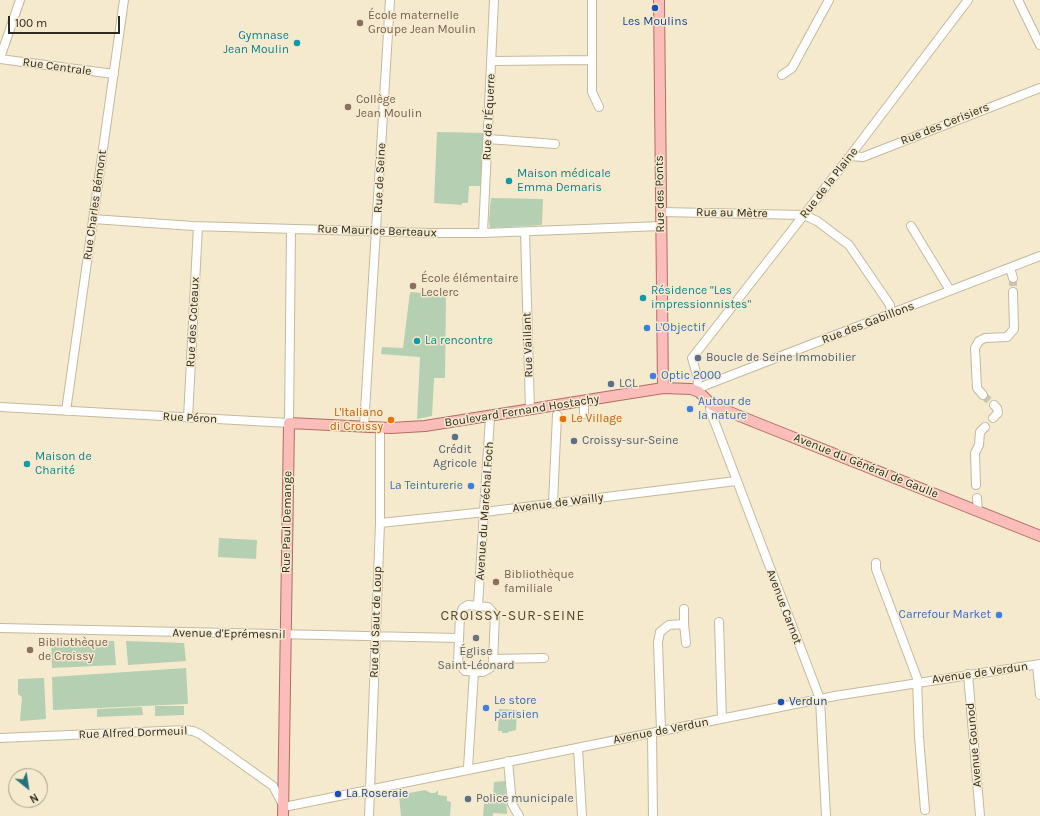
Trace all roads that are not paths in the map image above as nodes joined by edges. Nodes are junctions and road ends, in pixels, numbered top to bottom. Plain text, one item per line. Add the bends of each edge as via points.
1 (20, 0) edge
2 (124, 0) edge
3 (390, 0) edge
4 (494, 0) edge
5 (592, 0) edge
6 (659, 0) edge
7 (829, 0) edge
8 (968, 0) edge
9 (1018, 0) edge
10 (1040, 45) edge
11 (0, 59) edge
12 (592, 60) junction
13 (491, 62) junction
14 (114, 74) junction
15 (782, 74) dead end
16 (1040, 88) edge
17 (599, 107) dead end
18 (488, 139) junction
19 (556, 144) dead end
20 (850, 156) junction
21 (661, 212) junction
22 (804, 215) junction
23 (93, 219) junction
24 (198, 226) junction
25 (661, 226) junction
26 (911, 226) dead end
27 (291, 228) junction
28 (376, 232) junction
29 (525, 232) junction
30 (484, 233) junction
31 (1040, 256) edge
32 (1010, 268) junction
33 (1013, 278) tunnel mouth
34 (949, 292) junction
35 (1013, 292) tunnel mouth
36 (892, 314) junction
37 (663, 388) junction
38 (697, 390) junction
39 (983, 395) tunnel mouth
40 (584, 402) junction
41 (712, 405) junction
42 (994, 405) dead end
43 (0, 407) edge
44 (530, 410) junction
45 (66, 411) junction
46 (584, 414) dead end
47 (557, 415) dead end
48 (490, 416) junction
49 (188, 418) junction
50 (993, 418) dead end
51 (288, 423) junction
52 (364, 427) junction
53 (985, 427) dead end
54 (380, 428) junction
55 (736, 481) junction
56 (976, 485) dead end
57 (977, 498) dead end
58 (553, 503) junction
59 (978, 511) junction
60 (485, 512) junction
61 (380, 523) junction
62 (1040, 536) edge
63 (876, 563) dead end
64 (478, 605) junction
65 (684, 609) dead end
66 (719, 622) dead end
67 (684, 624) junction
68 (0, 628) edge
69 (286, 635) junction
70 (376, 636) junction
71 (458, 638) junction
72 (686, 642) dead end
73 (548, 650) dead end
74 (493, 659) junction
75 (1038, 665) edge
76 (474, 672) junction
77 (968, 674) junction
78 (917, 682) junction
79 (1040, 695) edge
80 (820, 699) junction
81 (722, 718) junction
82 (656, 732) junction
83 (0, 738) edge
84 (578, 748) junction
85 (508, 761) junction
86 (468, 768) junction
87 (370, 791) junction
88 (925, 810) dead end
89 (284, 812) edge
90 (653, 814) edge
91 (369, 816) edge
92 (519, 816) edge
93 (582, 816) edge
94 (826, 816) edge
95 (980, 816) edge

1 - 11 street
2 - 14 street, Rue Charles Bémont
3 - 28 street, Rue de Seine
4 - 13 street, Rue de l'Équerre
5 - 12 street
6 - 21 main road, Rue des Ponts
7 - 15 street via 792,68
8 - 20 street, Rue de la Plaine
9 - 10 street
11 - 14 street, Rue Centrale
12 - 13 street
12 - 17 street via 592,92
13 - 18 street, Rue de l'Équerre
14 - 23 street, Rue Charles Bémont
16 - 20 street, Rue des Cerisiers via 863,157
18 - 19 street
18 - 30 street, Rue de l'Équerre
20 - 22 street, Rue de la Plaine
21 - 22 street, Rue au Mètre
21 - 25 main road, Rue des Ponts
22 - 36 street via 817,221 849,245 890,305
22 - 38 street, Rue de la Plaine via 692,358 698,379
23 - 24 street, Rue Maurice Berteaux
23 - 45 street, Rue Charles Bémont
24 - 27 street, Rue Maurice Berteaux
24 - 49 street, Rue des Coteaux
25 - 29 street, Rue Maurice Berteaux
25 - 37 main road, Rue des Ponts
26 - 34 street
27 - 28 street, Rue Maurice Berteaux
27 - 51 street, Rue Paul Demange
28 - 30 street, Rue Maurice Berteaux
28 - 52 street, Rue de Seine
29 - 30 street, Rue Maurice Berteaux
29 - 44 street, Rue Vaillant
31 - 32 street, Rue des Gabillons
32 - 33 street
32 - 34 street, Rue des Gabillons
34 - 36 street, Rue des Gabillons
35 - 39 street via 1014,329 1007,337 985,338 979,341 975,348 977,388
36 - 38 street, Rue des Gabillons
37 - 38 main road, Boulevard Fernand Hostachy
37 - 40 main road, Boulevard Fernand Hostachy
38 - 41 main road, Avenue du Général de Gaulle
40 - 44 main road, Boulevard Fernand Hostachy
40 - 46 street
41 - 55 street, Avenue Carnot via 710,409
41 - 59 main road, Avenue du Général de Gaulle
42 - 50 street via 998,413
43 - 45 street, Rue Péron
44 - 48 main road, Boulevard Fernand Hostachy
45 - 49 street, Rue Péron
47 - 58 street
48 - 54 main road, Boulevard Fernand Hostachy via 425,426
48 - 60 street, Avenue du Maréchal Foch
49 - 51 street, Rue Péron
51 - 52 main road, Rue Péron
51 - 69 main road, Rue Paul Demange
52 - 54 main road, Rue Péron
53 - 56 street via 980,432 979,445 975,453
54 - 61 street, Rue du Saut de Loup
55 - 58 street, Avenue de Wailly
55 - 80 street, Avenue Carnot
57 - 59 street
58 - 60 street, Avenue de Wailly
59 - 62 main road, Avenue du Général de Gaulle
60 - 61 street, Avenue de Wailly
60 - 64 street, Avenue du Maréchal Foch
61 - 70 street, Rue du Saut de Loup
63 - 78 street
64 - 71 street via 468,605 461,611
64 - 74 street via 488,607 495,614
65 - 67 street
66 - 81 street
67 - 72 street
67 - 82 street via 669,625 660,632
68 - 69 street, Avenue d'Eprémesnil
69 - 70 street, Avenue d'Eprémesnil
69 - 89 main road, Rue Paul Demange
70 - 71 street, Avenue d'Eprémesnil
70 - 87 street, Rue du Saut de Loup
71 - 76 street via 458,664 463,670
73 - 74 street via 545,660
74 - 76 street via 487,670
75 - 77 street, Avenue de Verdun
75 - 79 street
76 - 86 street
77 - 78 street, Avenue de Verdun
77 - 95 street, Avenue Gounod
78 - 80 street, Avenue de Verdun
78 - 88 street
80 - 81 street, Avenue de Verdun
80 - 94 street, Avenue Carnot
81 - 82 street, Avenue de Verdun
82 - 84 street, Avenue de Verdun
82 - 90 street
83 - 89 street, Rue Alfred Dormeuil via 193,731 269,783 279,794
84 - 85 street, Avenue de Verdun
84 - 93 street
85 - 86 street, Avenue de Verdun
85 - 92 street via 512,804
86 - 87 street, Avenue de Verdun
87 - 89 street, Avenue de Verdun
87 - 91 street, Rue du Saut de Loup

